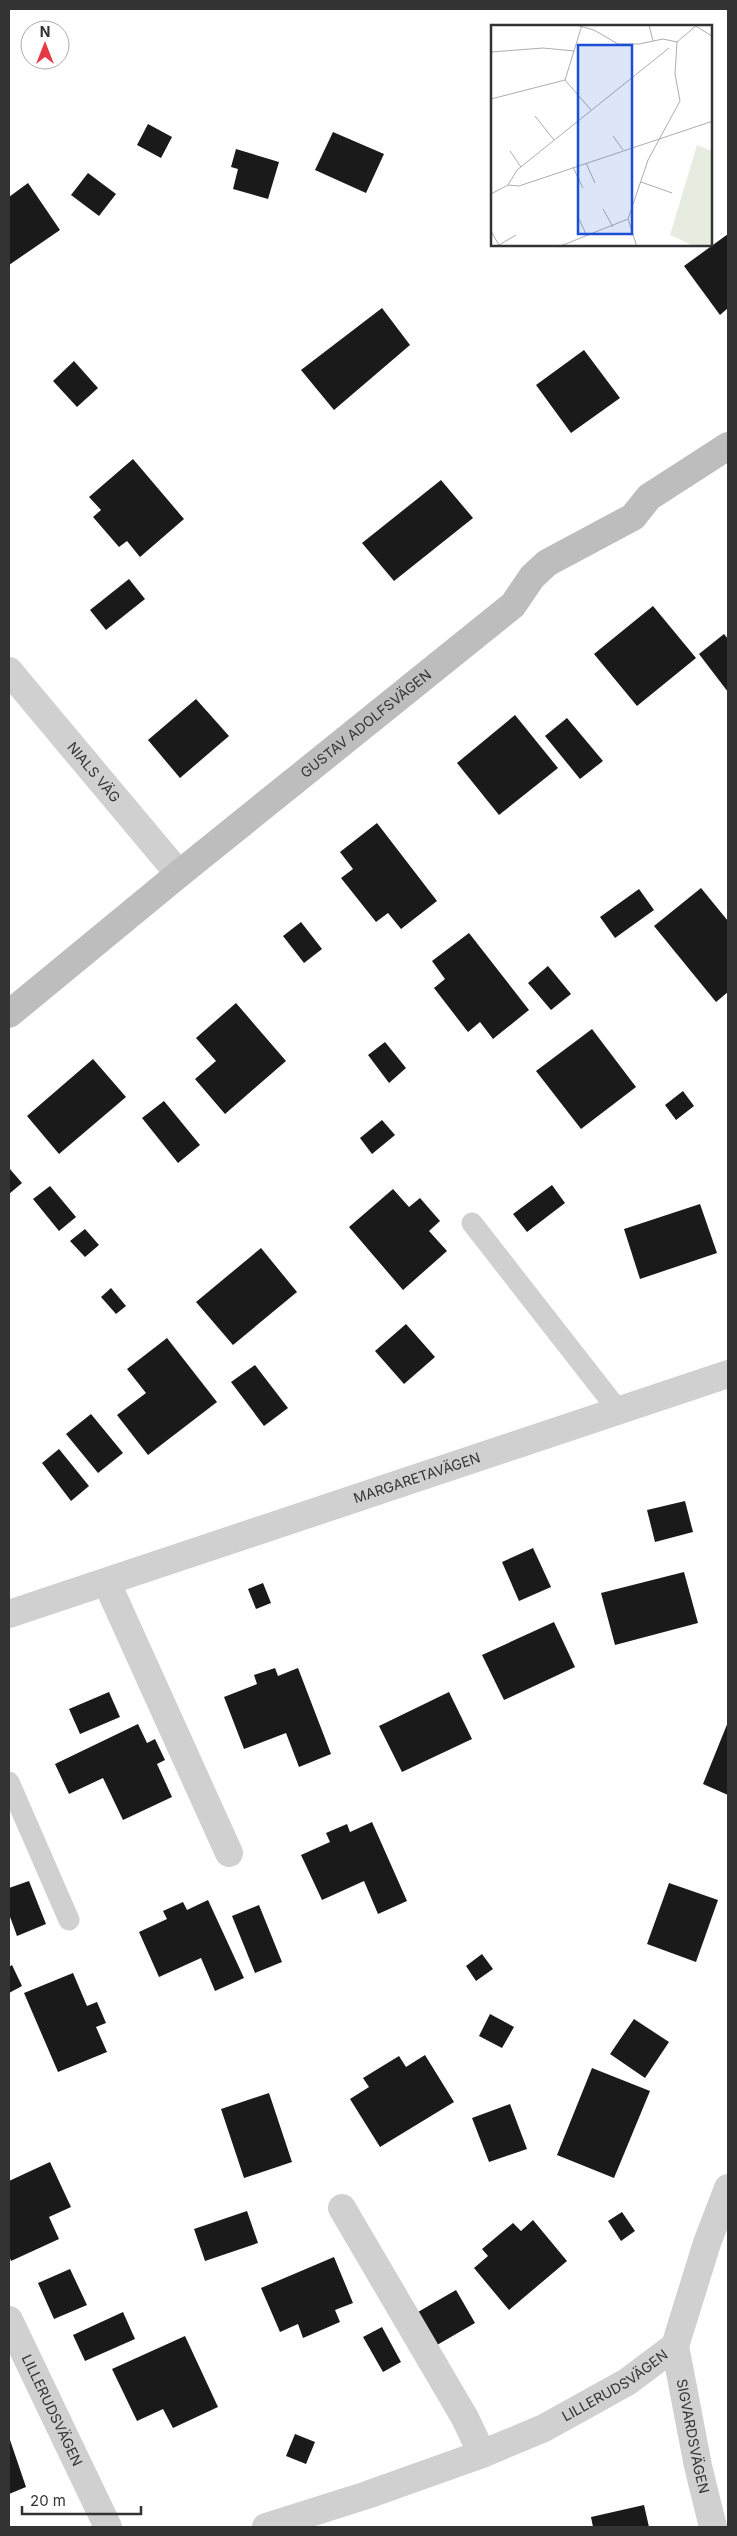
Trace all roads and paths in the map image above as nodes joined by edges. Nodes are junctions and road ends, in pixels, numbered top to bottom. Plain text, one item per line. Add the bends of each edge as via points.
1 (728, 446) edge
2 (9, 671) edge
3 (179, 874) junction
4 (9, 1014) edge
5 (472, 1223) dead end
6 (728, 1374) edge
7 (618, 1410) junction
8 (107, 1583) junction
9 (9, 1614) edge
10 (9, 1782) edge
11 (229, 1853) dead end
12 (69, 1920) dead end
13 (728, 2188) edge
14 (342, 2208) dead end
15 (9, 2320) edge
16 (676, 2346) junction
17 (482, 2454) junction
18 (272, 2526) edge
19 (108, 2527) edge
20 (713, 2527) edge

1 - 3 street, GUSTAV ADOLFSVÄGEN via 649,497 633,517 547,563 532,577 513,605
2 - 3 street, NIALS VÄG
3 - 4 street, GUSTAV ADOLFSVÄGEN
5 - 7 lane
6 - 7 street, MARGARETAVÄGEN
7 - 8 street, MARGARETAVÄGEN
8 - 9 street, MARGARETAVÄGEN
8 - 11 street
10 - 12 lane
13 - 16 street, LILLERUDSVÄGEN via 707,2243
14 - 17 street via 466,2418
15 - 19 street, LILLERUDSVÄGEN
16 - 17 street, LILLERUDSVÄGEN via 626,2382 577,2411
16 - 20 street, SIGVARDSVÄGEN
17 - 18 street, LILLERUDSVÄGEN

